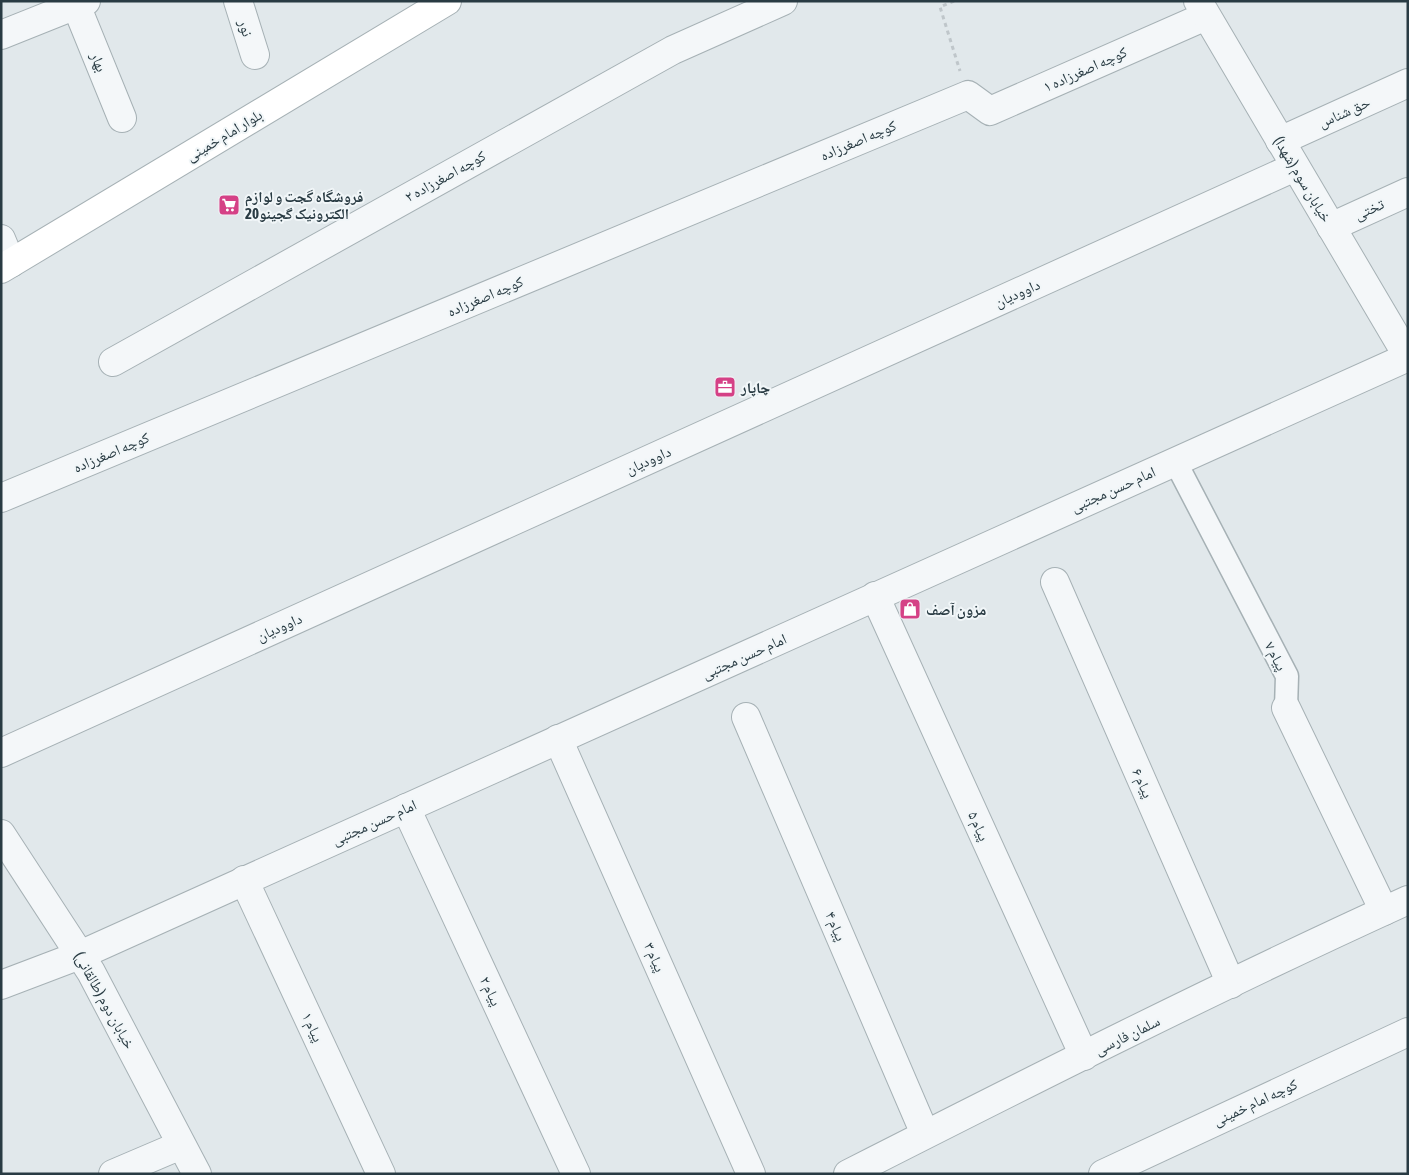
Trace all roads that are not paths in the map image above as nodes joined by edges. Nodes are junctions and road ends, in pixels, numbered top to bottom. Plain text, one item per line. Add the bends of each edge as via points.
1 (238, 1) edge
2 (447, 1) edge
3 (783, 1) edge
4 (81, 3) edge
5 (1202, 9) edge
6 (1, 35) edge
7 (255, 55) dead end
8 (1408, 83) edge
9 (968, 94) joint
10 (122, 118) dead end
11 (1280, 141) junction
12 (1295, 167) junction
13 (1408, 192) edge
14 (1331, 227) junction
15 (5, 257) edge
16 (1408, 357) edge
17 (113, 362) dead end
18 (1175, 461) junction
19 (1, 498) edge
20 (1055, 582) dead end
21 (875, 596) junction
22 (1286, 708) joint
23 (746, 717) dead end
24 (558, 739) junction
25 (1, 753) edge
26 (406, 808) junction
27 (1, 834) edge
28 (9, 859) edge
29 (244, 880) junction
30 (1396, 906) edge
31 (80, 955) junction
32 (1231, 984) junction
33 (1, 985) edge
34 (1408, 1032) edge
35 (1084, 1056) junction
36 (926, 1134) junction
37 (182, 1145) junction
38 (113, 1174) edge
39 (196, 1174) edge
40 (381, 1174) edge
41 (576, 1174) edge
42 (751, 1174) edge
43 (848, 1174) edge
44 (1102, 1174) edge

1 - 7 street, نور
2 - 15 main road, بلوار امام خمینی
3 - 17 street, کوچه اصغرزاده ۲ via 673,50
4 - 6 street
4 - 10 street, بهار
5 - 9 street, کوچه اصغرزاده ۱ via 990,111
5 - 11 street, خیابان سوم (شهدا)
8 - 11 street, حق شناس
9 - 19 street, کوچه اصغرزاده
11 - 12 street, خیابان سوم (شهدا)
12 - 14 street, خیابان سوم (شهدا)
12 - 25 street, داوودیان
13 - 14 street, تختی
14 - 16 street, خیابان سوم (شهدا)
16 - 18 street, امام حسن مجتبی
18 - 21 street, امام حسن مجتبی
18 - 22 street, پیام ۷ via 1287,676
20 - 32 street, پیام ۶
21 - 24 street, امام حسن مجتبی
21 - 35 street, پیام ۵
22 - 30 street, پیام ۷
23 - 36 street, پیام ۴
24 - 26 street, امام حسن مجتبی
24 - 42 street, پیام ۳
26 - 29 street, امام حسن مجتبی
26 - 41 street, پیام ۲
27 - 28 street, خیابان دوم (طالقانی)
28 - 31 street, خیابان دوم (طالقانی)
29 - 31 street, امام حسن مجتبی
29 - 40 street, پیام ۱
30 - 32 street, سلمان فارسی
31 - 33 street, امام حسن مجتبی
31 - 37 street, خیابان دوم (طالقانی)
32 - 35 street, سلمان فارسی
34 - 44 street, کوچه امام خمینی
35 - 36 street, سلمان فارسی
36 - 43 street, سلمان فارسی
37 - 38 street
37 - 39 street, خیابان دوم (طالقانی)

